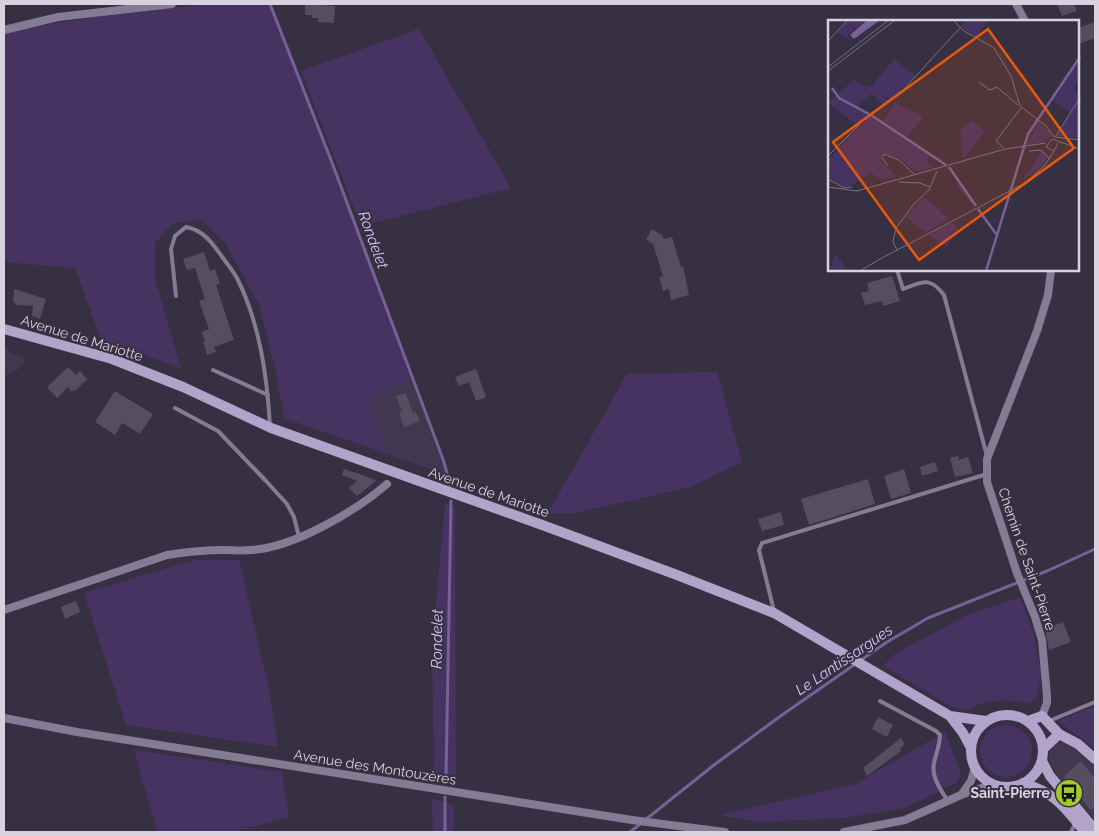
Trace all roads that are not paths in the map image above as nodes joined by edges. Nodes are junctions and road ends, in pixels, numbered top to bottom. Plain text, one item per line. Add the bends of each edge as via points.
1 (172, 4) edge
2 (1016, 4) edge
3 (1024, 20) edge
4 (4, 30) edge
5 (897, 271) edge
6 (1051, 271) edge
7 (176, 296) dead end
8 (4, 329) edge
9 (213, 370) dead end
10 (268, 395) junction
11 (175, 408) dead end
12 (271, 428) junction
13 (987, 459) junction
14 (987, 474) junction
15 (387, 484) dead end
16 (299, 537) junction
17 (4, 610) edge
18 (774, 613) junction
19 (880, 701) dead end
20 (1095, 702) edge
21 (950, 716) junction
22 (4, 719) edge
23 (1045, 719) junction
24 (1028, 721) junction
25 (986, 722) junction
26 (1059, 734) junction
27 (971, 748) junction
28 (1043, 748) junction
29 (1095, 759) edge
30 (1042, 761) junction
31 (975, 767) junction
32 (1023, 783) junction
33 (993, 784) junction
34 (961, 794) junction
35 (948, 801) junction
36 (1076, 822) junction
37 (1095, 830) edge
38 (725, 832) edge
39 (844, 832) edge
40 (1071, 832) edge
41 (1085, 832) edge

1 - 4 street via 58,17
2 - 3 street
5 - 13 lane via 903,289 925,281 936,285 944,295
6 - 13 street, Chemin de Saint-Pierre via 1048,295 1037,331
7 - 10 lane via 171,249 175,236 186,226 196,228 207,237 237,279 261,348
8 - 12 main road, Avenue de Mariotte via 112,359 183,387
9 - 10 lane
10 - 12 lane
11 - 16 lane via 218,432 259,474 287,504
12 - 18 main road, Avenue de Mariotte via 545,526
13 - 14 street, Chemin de Saint-Pierre
14 - 18 lane via 762,542 759,550
14 - 23 street, Chemin de Saint-Pierre via 987,482 1042,640 1047,696
15 - 16 street via 335,521
16 - 17 street via 253,550 193,551 167,556
18 - 21 main road, Avenue de Mariotte
19 - 35 lane via 940,734 933,769
20 - 23 lane
21 - 25 main road, Avenue de Mariotte
21 - 27 main road, Avenue de Mariotte
22 - 38 street, Avenue des Montouzères via 632,820
23 - 24 main road
23 - 26 main road
24 - 25 main road via 1010,715 997,716
24 - 28 main road via 1038,733
25 - 27 main road via 979,728
26 - 28 main road
26 - 29 main road via 1078,744
27 - 31 main road
28 - 30 main road
30 - 32 main road via 1035,774
30 - 37 main road via 1050,776
31 - 33 main road
31 - 34 street via 971,781
32 - 33 main road via 1013,786
32 - 36 main road via 1048,793
33 - 34 street
34 - 35 street
35 - 39 street via 905,820
36 - 40 lane
36 - 41 main road

